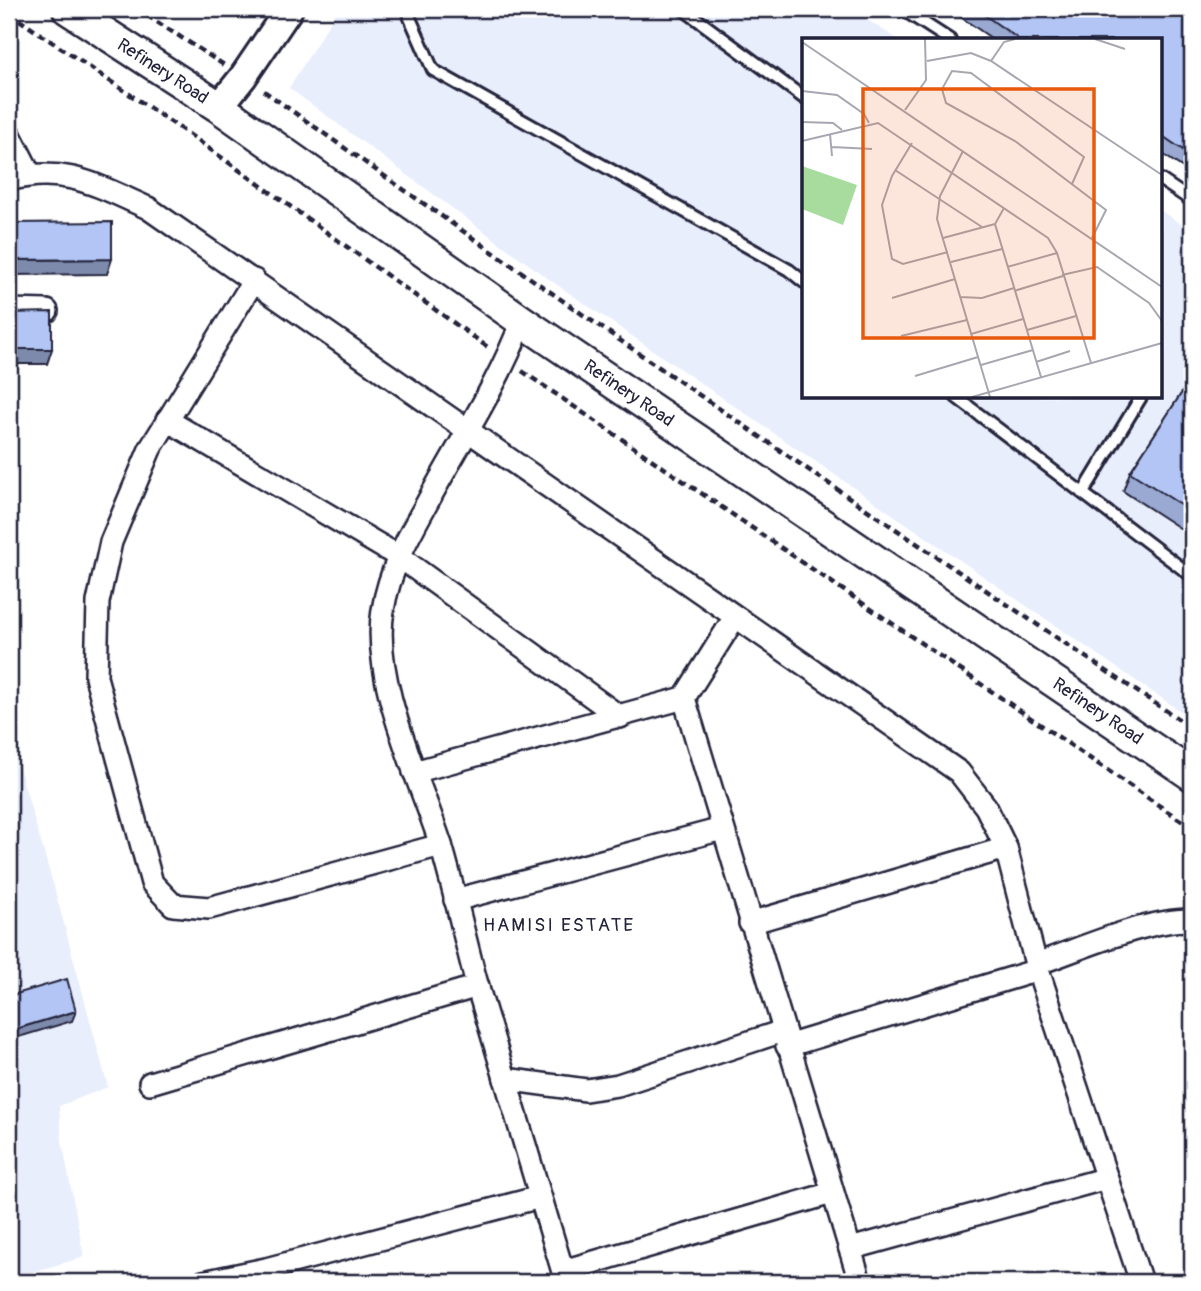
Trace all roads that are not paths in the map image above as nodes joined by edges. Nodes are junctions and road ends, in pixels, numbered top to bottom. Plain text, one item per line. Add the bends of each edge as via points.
1 (68, 9) edge
2 (289, 9) edge
3 (409, 9) edge
4 (683, 9) edge
5 (902, 9) edge
6 (947, 38) edge
7 (802, 97) edge
8 (219, 107) junction
9 (9, 133) edge
10 (30, 174) junction
11 (9, 180) edge
12 (1162, 181) edge
13 (1192, 201) edge
14 (254, 280) junction
15 (802, 280) edge
16 (9, 310) edge
17 (47, 312) edge
18 (522, 321) junction
19 (959, 399) edge
20 (1140, 399) edge
21 (167, 420) junction
22 (467, 429) junction
23 (1083, 493) junction
24 (398, 556) junction
25 (1192, 576) edge
26 (734, 617) junction
27 (684, 698) junction
28 (620, 717) junction
29 (1191, 770) edge
30 (414, 772) junction
31 (722, 829) junction
32 (441, 845) junction
33 (1006, 848) junction
34 (455, 900) junction
35 (1192, 920) edge
36 (750, 923) junction
37 (1037, 967) junction
38 (478, 986) junction
39 (785, 1038) junction
40 (505, 1079) junction
41 (150, 1083) dead end
42 (1107, 1178) junction
43 (832, 1193) junction
44 (540, 1197) junction
45 (850, 1250) junction
46 (565, 1277) edge
47 (203, 1282) edge
48 (860, 1282) edge
49 (1141, 1282) edge

1 - 8 main road, Refinery Road
2 - 8 street
3 - 15 lane via 433,70
4 - 7 lane
5 - 6 lane
8 - 18 main road, Refinery Road
9 - 10 street
10 - 11 street
10 - 14 street via 78,177 148,208
12 - 13 lane
14 - 21 street
14 - 22 street
16 - 17 street
18 - 22 street via 507,361
18 - 29 main road, Refinery Road
19 - 23 lane
20 - 23 lane
21 - 24 street
21 - 32 street via 111,542 99,602 96,677 152,883 173,905 209,908
22 - 24 street
22 - 26 street
23 - 25 lane
24 - 28 street
24 - 30 street via 380,632 384,672
26 - 27 street
26 - 33 street via 959,772 986,807
27 - 28 street
27 - 31 street
28 - 30 street
30 - 32 street
31 - 34 street
31 - 36 street
32 - 34 street
33 - 36 street
33 - 37 street
34 - 38 street
35 - 37 street via 1121,934
36 - 39 street
37 - 39 street
37 - 42 street
38 - 40 street
38 - 41 street
39 - 40 street via 586,1090
39 - 43 street
40 - 44 street
42 - 45 street
42 - 49 street
43 - 45 street
43 - 46 street
44 - 46 street
44 - 47 street
45 - 48 street

